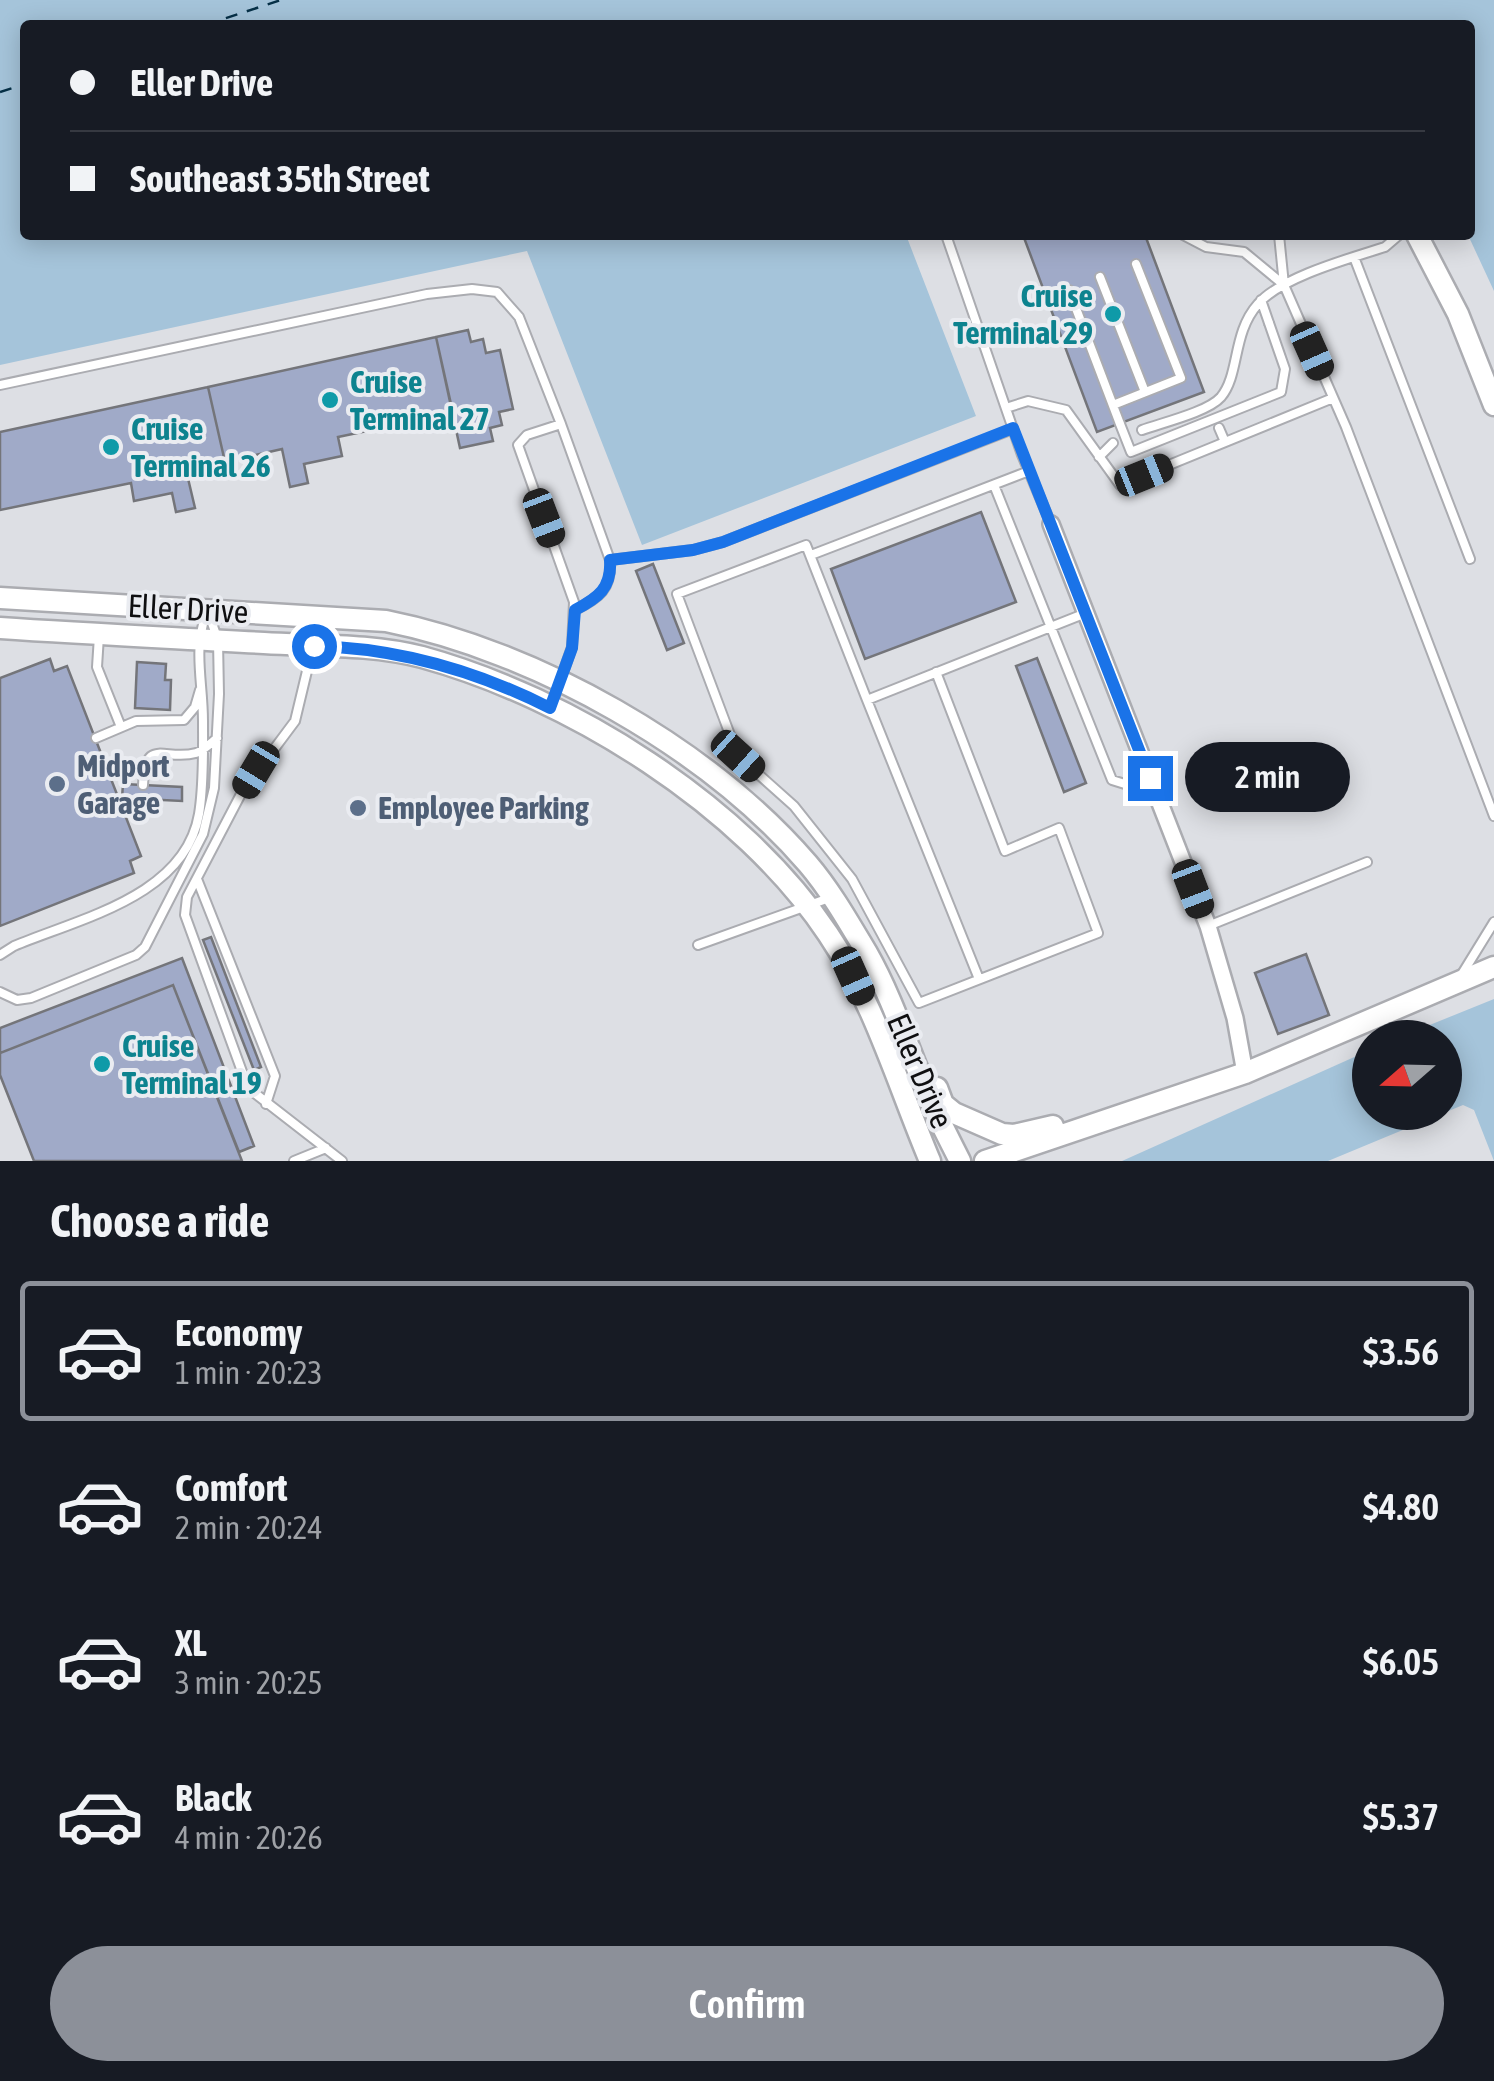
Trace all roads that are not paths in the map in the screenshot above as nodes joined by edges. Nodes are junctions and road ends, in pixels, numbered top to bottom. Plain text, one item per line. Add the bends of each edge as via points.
1 (948, 240) edge
2 (1193, 240) edge
3 (1279, 240) edge
4 (1393, 240) edge
5 (1420, 240) edge
6 (1354, 257) junction
7 (1136, 264) dead end
8 (1100, 278) dead end
9 (1284, 286) junction
10 (1068, 290) dead end
11 (1260, 300) junction
12 (0, 385) edge
13 (1145, 392) junction
14 (1333, 398) junction
15 (1113, 405) junction
16 (1494, 405) edge
17 (1006, 408) junction
18 (561, 424) junction
19 (1013, 428) junction
20 (1219, 428) dead end
21 (1142, 430) dead end
22 (1225, 442) junction
23 (1113, 443) dead end
24 (1098, 457) junction
25 (1030, 471) junction
26 (994, 484) junction
27 (1051, 524) joint
28 (810, 555) junction
29 (1470, 559) dead end
30 (610, 560) junction
31 (0, 598) edge
32 (207, 610) junction
33 (575, 610) junction
34 (1086, 613) junction
35 (320, 616) junction
36 (1051, 627) junction
37 (0, 628) edge
38 (99, 634) junction
39 (207, 640) junction
40 (314, 646) junction
41 (936, 672) junction
42 (202, 681) junction
43 (561, 682) junction
44 (867, 700) junction
45 (550, 708) junction
46 (121, 727) junction
47 (96, 738) dead end
48 (217, 738) junction
49 (202, 749) junction
50 (1150, 778) junction
51 (143, 785) dead end
52 (1494, 816) edge
53 (1367, 862) dead end
54 (197, 879) junction
55 (832, 897) junction
56 (807, 906) junction
57 (1494, 922) edge
58 (1208, 926) junction
59 (698, 945) dead end
60 (0, 955) edge
61 (1494, 967) edge
62 (979, 979) junction
63 (1452, 985) junction
64 (0, 992) edge
65 (898, 1021) junction
66 (1245, 1073) junction
67 (1216, 1083) junction
68 (266, 1104) junction
69 (326, 1148) junction
70 (294, 1161) edge
71 (341, 1161) edge
72 (930, 1161) edge
73 (960, 1161) edge
74 (985, 1161) edge

1 - 17 lane
2 - 9 lane via 1244,252
3 - 9 lane
4 - 6 lane
5 - 16 street
6 - 9 lane
6 - 29 lane
7 - 13 lane via 1182,378
8 - 13 lane
9 - 11 lane
9 - 14 lane
10 - 15 lane
11 - 15 lane, bridge via 1286,369 1282,392 1131,452
11 - 21 lane via 1242,325 1222,396 1212,409
12 - 18 lane via 472,289 496,292 519,317
13 - 15 lane
14 - 22 lane
14 - 52 lane
17 - 19 lane
17 - 24 lane via 1028,401 1066,410
18 - 30 lane
18 - 33 lane via 527,435 518,445
19 - 25 lane
19 - 30 lane via 723,542
20 - 22 lane
22 - 24 lane via 1120,485
23 - 24 lane
25 - 26 lane
25 - 27 lane
26 - 28 lane
26 - 36 lane
27 - 34 street
28 - 44 lane
28 - 62 lane via 806,544 677,594 738,756 794,806 852,879 920,1003
30 - 33 lane via 604,592
31 - 32 street, Eller Drive
32 - 35 street, Eller Drive
32 - 39 lane
32 - 39 lane
33 - 43 lane
34 - 36 lane
34 - 50 street
35 - 40 lane
35 - 43 street, Eller Drive via 438,632
36 - 41 lane
36 - 50 lane via 1112,780 1128,785
37 - 38 street, Eller Drive
38 - 39 street, Eller Drive
38 - 46 lane via 97,667
39 - 40 street, Eller Drive
39 - 42 lane
39 - 48 lane
40 - 45 street, Eller Drive via 421,657
40 - 54 lane via 289,732 256,770
41 - 44 lane
41 - 62 lane via 1005,851 1059,828 1098,933
42 - 46 lane via 184,720
42 - 49 lane
43 - 45 lane
43 - 55 street, Eller Drive via 718,781 795,850
44 - 62 lane
45 - 56 street, Eller Drive via 623,748 706,807
46 - 47 lane
48 - 49 lane
48 - 64 lane via 203,834 145,947 31,998
49 - 51 lane via 155,753 143,768
49 - 60 lane via 200,812 179,863 138,894
50 - 58 street
53 - 58 lane
54 - 68 lane via 275,1076
54 - 68 lane via 185,905 188,928 242,1078
55 - 56 lane
55 - 65 street, Eller Drive
56 - 59 lane
56 - 72 street, Eller Drive via 853,976
57 - 63 lane
58 - 66 street
61 - 63 street
63 - 66 street
65 - 67 street via 926,1057 943,1104 1002,1134 1079,1118 1193,1078
65 - 73 street, Eller Drive
66 - 67 street
67 - 74 street
68 - 69 lane
69 - 70 lane
69 - 71 lane

